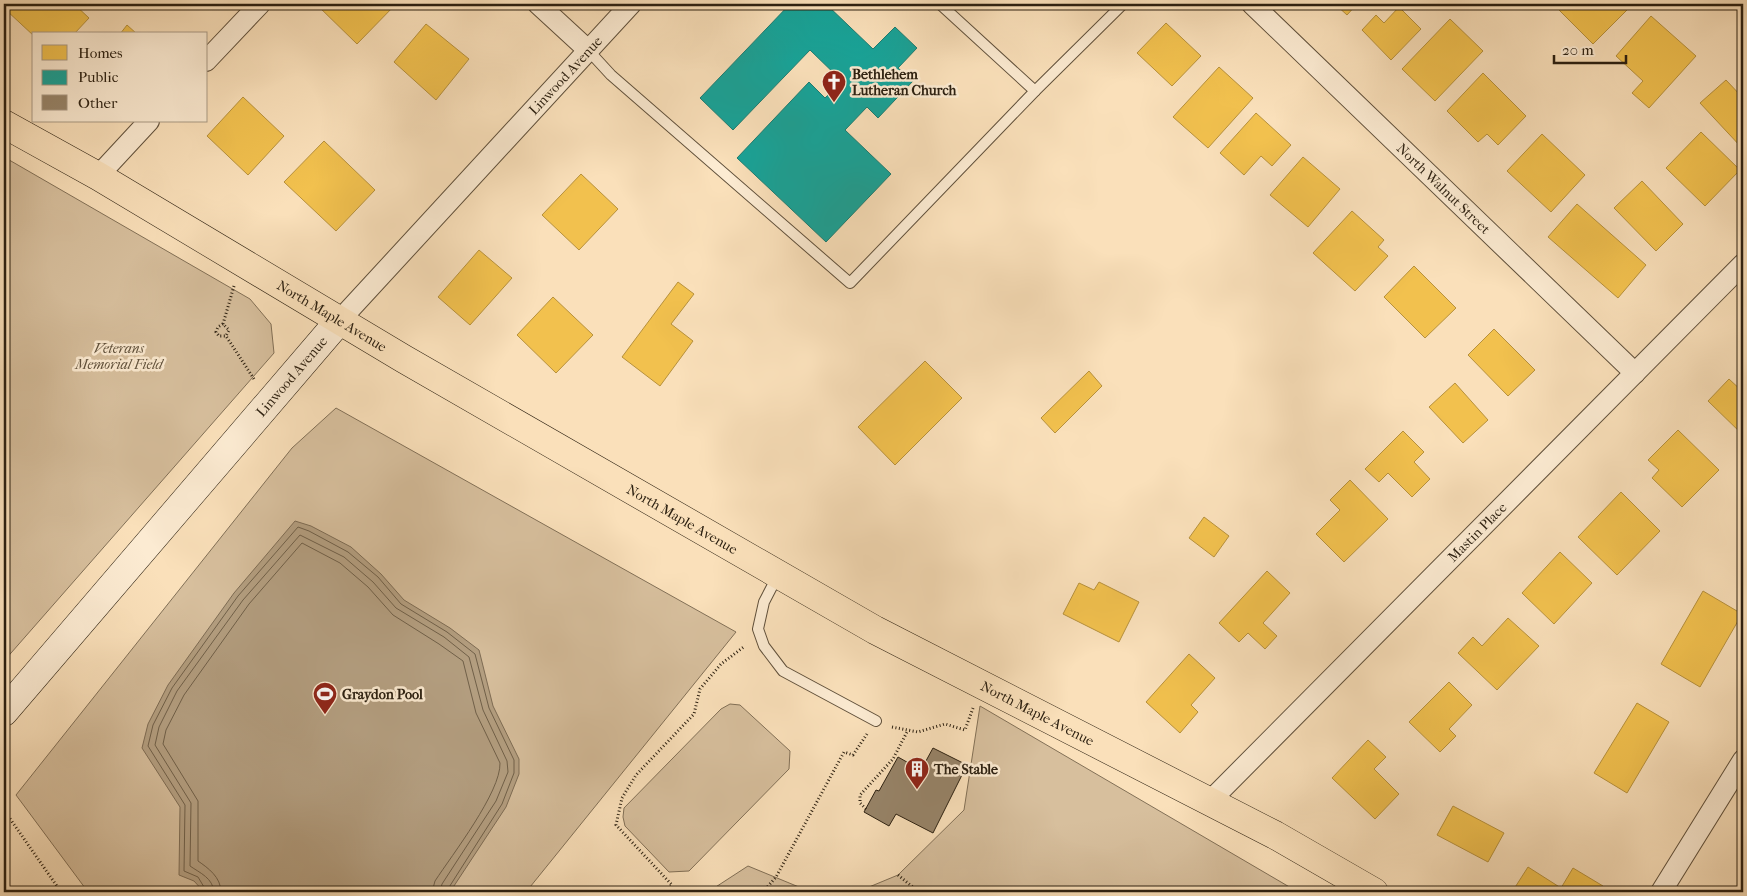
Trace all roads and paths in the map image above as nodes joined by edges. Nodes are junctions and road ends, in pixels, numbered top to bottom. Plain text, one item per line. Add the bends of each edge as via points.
1 (260, 4) edge
2 (538, 4) edge
3 (631, 4) edge
4 (940, 4) edge
5 (1123, 4) edge
6 (1252, 4) edge
7 (588, 50) junction
8 (208, 58) edge
9 (1035, 91) junction
10 (148, 122) edge
11 (4, 124) edge
12 (98, 176) junction
13 (241, 262) junction
14 (1743, 264) edge
15 (339, 321) junction
16 (223, 324) junction
17 (226, 336) junction
18 (1635, 373) junction
19 (269, 402) junction
20 (778, 574) junction
21 (745, 646) dead end
22 (982, 684) junction
23 (4, 712) edge
24 (876, 721) junction
25 (908, 730) junction
26 (1743, 760) edge
27 (1210, 801) junction
28 (866, 809) dead end
29 (4, 810) edge
30 (898, 875) dead end
31 (61, 892) edge
32 (666, 892) edge
33 (763, 892) edge
34 (919, 892) edge
35 (1374, 892) edge
36 (1661, 892) edge

1 - 8 street
2 - 7 street
3 - 7 street, Linwood Avenue
4 - 9 lane
5 - 9 lane
6 - 18 street, North Walnut Street
7 - 9 lane via 610,75 850,283
7 - 15 street, Linwood Avenue
10 - 12 street
11 - 12 main road, North Maple Avenue
12 - 13 main road, North Maple Avenue
13 - 15 main road, North Maple Avenue
13 - 16 path
14 - 18 street, Mastin Place
15 - 19 main road, Linwood Avenue
15 - 20 main road, North Maple Avenue
16 - 17 path via 229,330
16 - 17 path via 216,332 219,336
17 - 19 path
18 - 27 street, Mastin Place
19 - 23 main road, Linwood Avenue
20 - 22 main road, North Maple Avenue via 875,630
20 - 24 lane via 764,602 758,630 764,646 783,671
21 - 32 path via 720,664 700,689 694,714 636,775 622,798 616,825 672,884
22 - 25 path via 965,730 945,724 918,732
22 - 27 main road, North Maple Avenue
24 - 25 path
24 - 33 path via 853,755 844,752 776,877
25 - 28 path via 893,759 860,795 860,803
26 - 36 street
27 - 35 main road, North Maple Avenue
29 - 31 path
30 - 34 path

